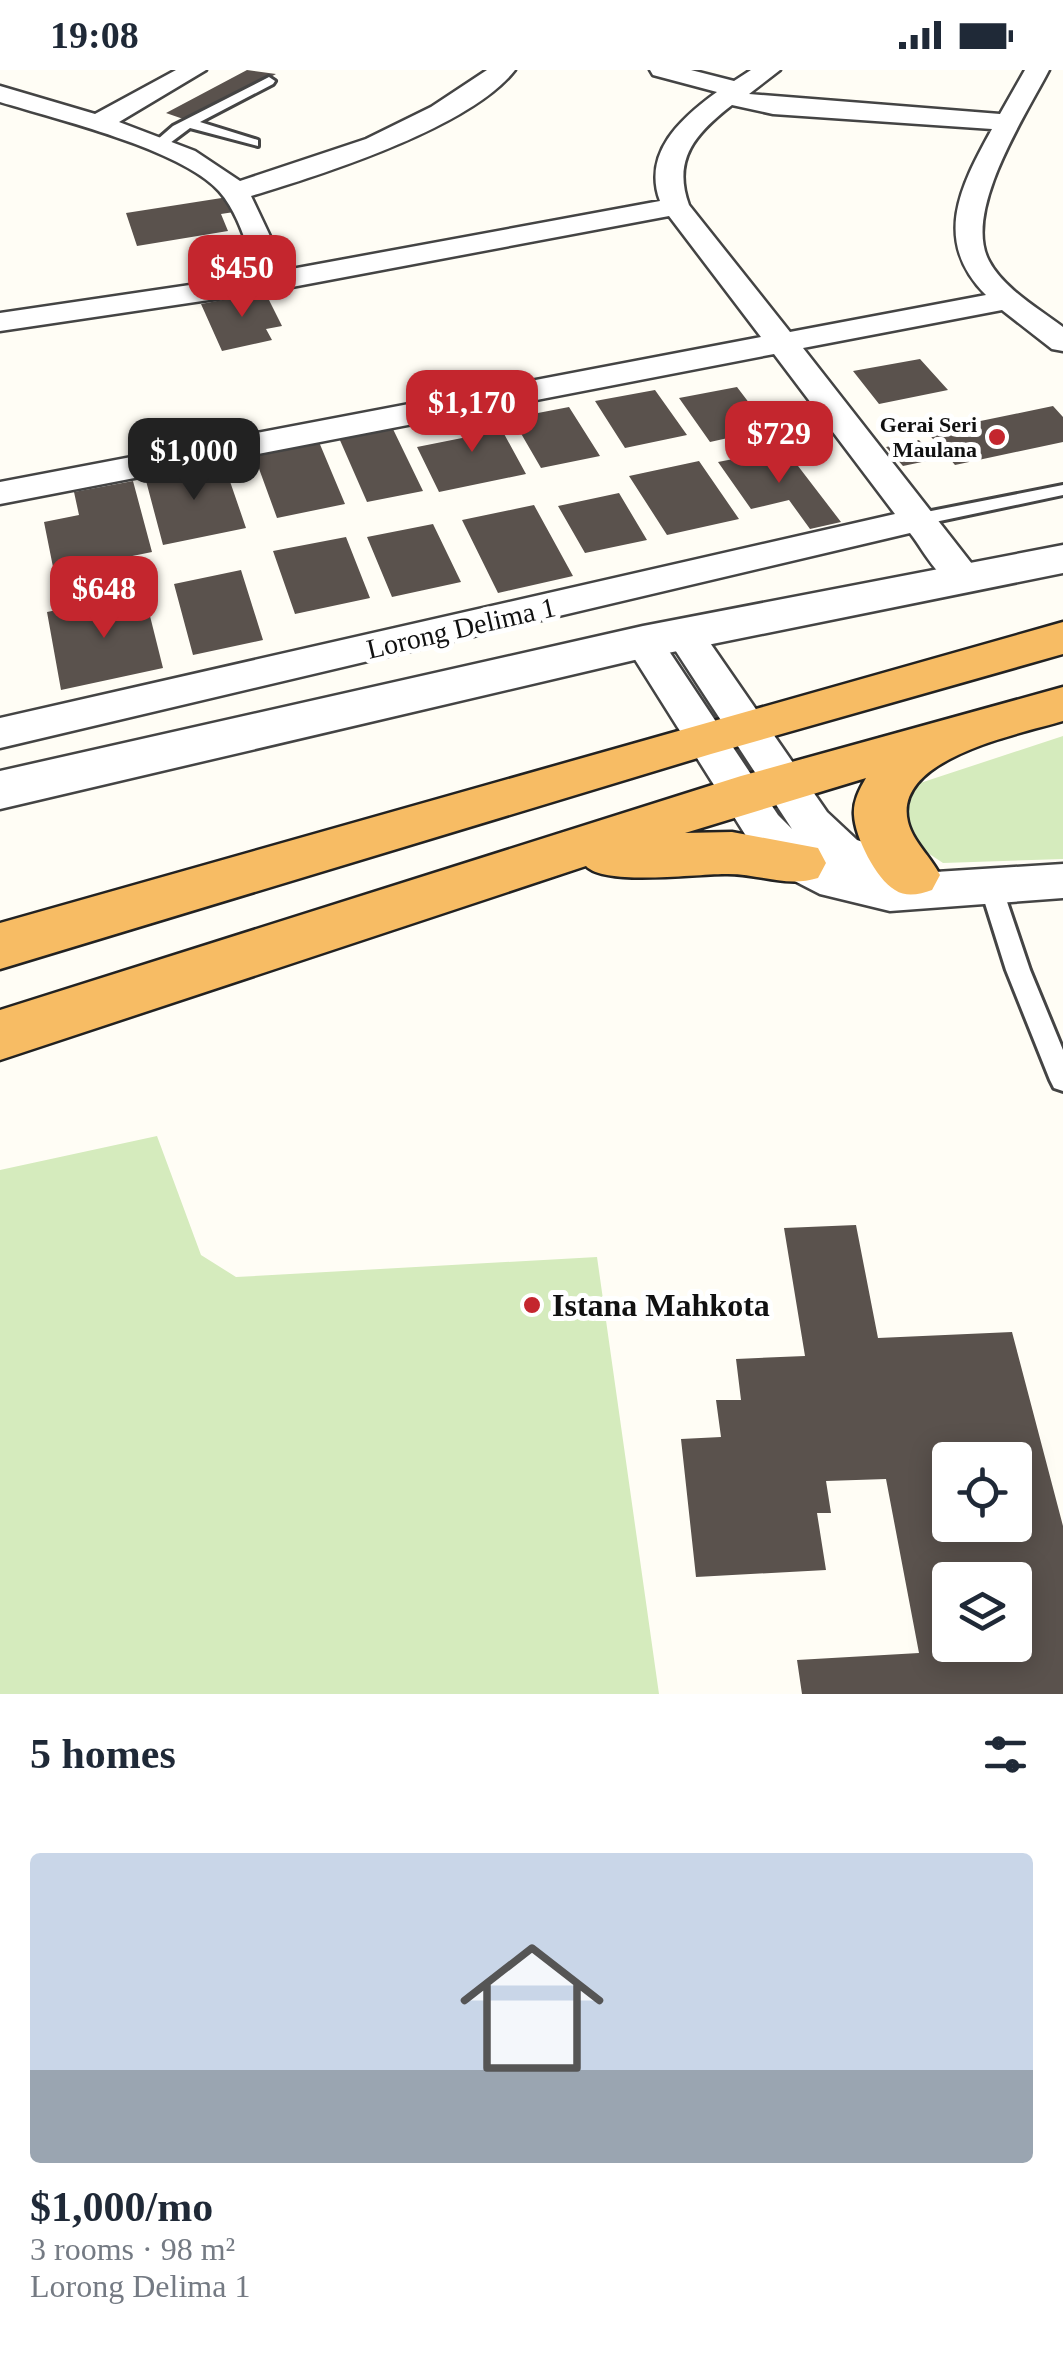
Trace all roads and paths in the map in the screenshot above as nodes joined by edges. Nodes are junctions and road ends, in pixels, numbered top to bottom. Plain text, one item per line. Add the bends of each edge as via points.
1 (194, 70) edge
2 (503, 70) edge
3 (662, 70) edge
4 (768, 70) edge
5 (1037, 70) edge
6 (269, 81) dead end
7 (733, 94) junction
8 (5, 99) edge
9 (190, 123) junction
10 (1011, 123) junction
11 (94, 125) junction
12 (253, 144) dead end
13 (157, 146) junction
14 (234, 192) junction
15 (676, 206) junction
16 (276, 281) junction
17 (0, 282) edge
18 (1010, 299) junction
19 (2, 321) edge
20 (1063, 342) edge
21 (782, 344) junction
22 (1063, 490) edge
23 (0, 493) edge
24 (916, 520) junction
25 (1063, 558) edge
26 (964, 578) junction
27 (663, 638) junction
28 (1063, 638) edge
29 (1063, 704) edge
30 (2, 723) edge
31 (725, 732) junction
32 (950, 734) junction
33 (6, 788) edge
34 (762, 789) junction
35 (529, 862) junction
36 (799, 863) junction
37 (952, 881) junction
38 (1063, 881) edge
39 (0, 946) edge
40 (0, 1035) edge
41 (1063, 1080) edge

1 - 11 street
2 - 14 street via 443,115 395,139
3 - 7 street
4 - 7 street
5 - 10 street
6 - 9 lane
7 - 10 street via 773,106
7 - 15 street via 676,146 667,175
8 - 11 street
9 - 12 lane
9 - 13 lane
10 - 18 street via 966,226 972,260
11 - 13 street
13 - 14 street via 209,169
14 - 16 street
15 - 16 street
15 - 21 street
16 - 19 street
17 - 19 street
18 - 20 street
18 - 21 street
21 - 23 street
21 - 24 street
22 - 24 lane
24 - 26 street
24 - 30 street, Lorong Delima 1
25 - 26 street
26 - 27 street
27 - 31 street
27 - 33 street
28 - 31 highway
29 - 32 highway
30 - 33 street
31 - 34 street
31 - 39 highway
32 - 34 highway
32 - 37 highway via 908,762 884,794 880,830
34 - 35 highway
34 - 36 street via 763,827
34 - 37 street via 841,852
35 - 36 highway via 732,853
35 - 40 highway
36 - 37 street via 836,882 890,893 927,893
37 - 38 street
37 - 41 lane via 1018,970

